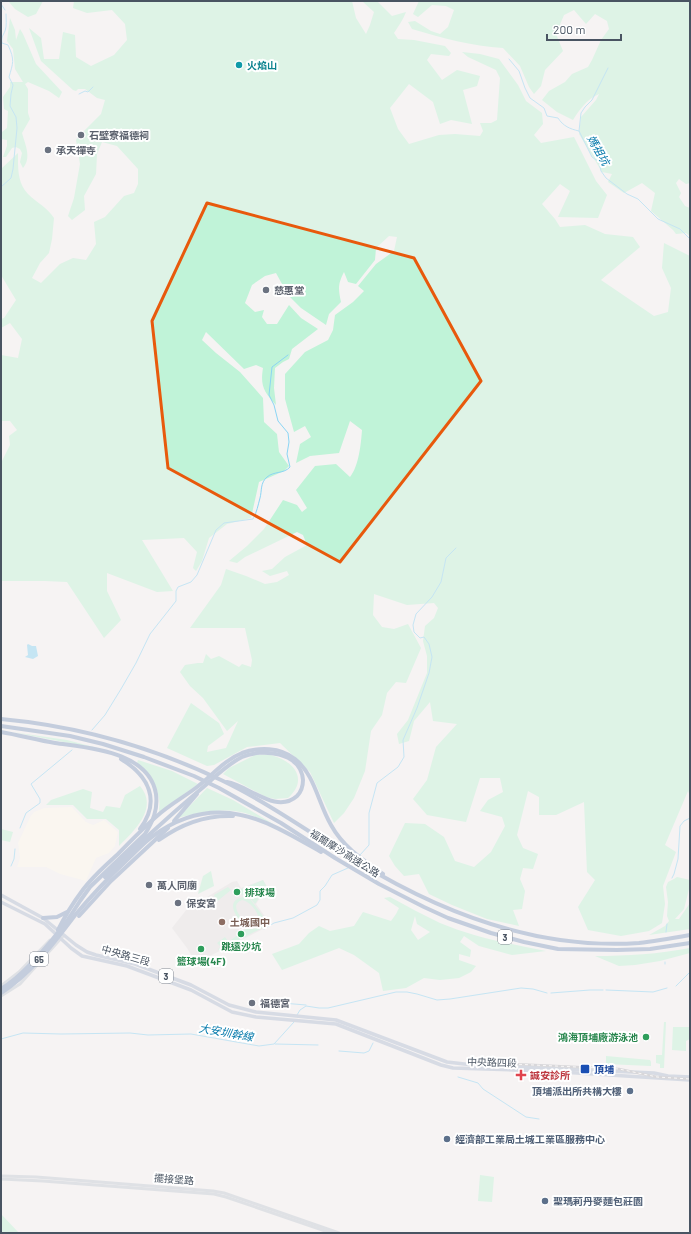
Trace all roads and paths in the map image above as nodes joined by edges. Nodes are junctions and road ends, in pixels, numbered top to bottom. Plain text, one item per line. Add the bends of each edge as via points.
1 (1, 719) edge
2 (1, 726) edge
3 (1, 732) edge
4 (114, 754) junction
5 (223, 781) junction
6 (198, 789) junction
7 (263, 822) junction
8 (133, 839) junction
9 (143, 851) junction
10 (335, 858) junction
11 (357, 859) junction
12 (1, 895) edge
13 (1, 902) edge
14 (69, 910) junction
15 (43, 918) junction
16 (71, 919) junction
17 (57, 932) junction
18 (64, 935) junction
19 (690, 935) edge
20 (60, 939) junction
21 (690, 943) edge
22 (1, 988) edge
23 (1, 993) edge
24 (1, 996) edge
25 (298, 1018) junction
26 (690, 1078) edge
27 (1, 1177) edge
28 (331, 1233) edge
29 (339, 1233) edge

1 - 5 highway, 福爾摩沙高速公路 via 37,723 105,737 171,758
2 - 10 highway, 福爾摩沙高速公路 / 3 via 70,736 103,744 194,776 281,823
3 - 4 highway
4 - 8 highway via 139,773 149,788 149,813
4 - 16 highway via 143,769 153,784 156,810 145,834 90,887
5 - 6 highway via 231,782 264,799 283,803 298,795 302,789 303,777 292,761 278,754 262,752 230,764
5 - 11 highway, 福爾摩沙高速公路
6 - 8 highway via 157,816
6 - 9 highway via 167,829
6 - 11 highway via 215,770 235,756 257,749 280,751 295,759 304,768 334,831
6 - 16 highway via 90,890
7 - 9 highway via 232,816 199,820 179,828
7 - 10 highway
7 - 16 highway via 241,815 212,813 184,818 169,825 152,837 95,891
8 - 14 highway via 92,879
9 - 18 highway via 96,896
10 - 21 highway, 福爾摩沙高速公路 / 3 via 379,884 448,918 524,942 558,949 616,950 650,949
11 - 19 highway, 3 via 426,900 472,919 528,935 590,942 637,943
12 - 15 main road, 中央路三段 / 3
13 - 17 main road, 中央路三段 / 3
14 - 15 highway via 57,917
14 - 17 highway
15 - 17 main road, 中央路三段 / 3
16 - 22 highway, 65 via 17,977
16 - 23 highway, 65 via 49,949 27,972
17 - 18 main road, 中央路三段 / 3
17 - 20 main road, 中央路三段 / 3
17 - 22 street via 20,972
18 - 20 street
18 - 25 main road, 中央路三段 / 3 via 87,952 148,969 191,985 235,1007
20 - 24 street via 20,984
20 - 25 main road, 中央路三段 / 3 via 82,956 127,966 178,985 232,1012 256,1017
25 - 26 main road, 中央路四段 / 3 via 336,1020 447,1062 654,1073
27 - 28 street, 擺接堡路 via 214,1194
27 - 29 street, 擺接堡路 via 213,1191

